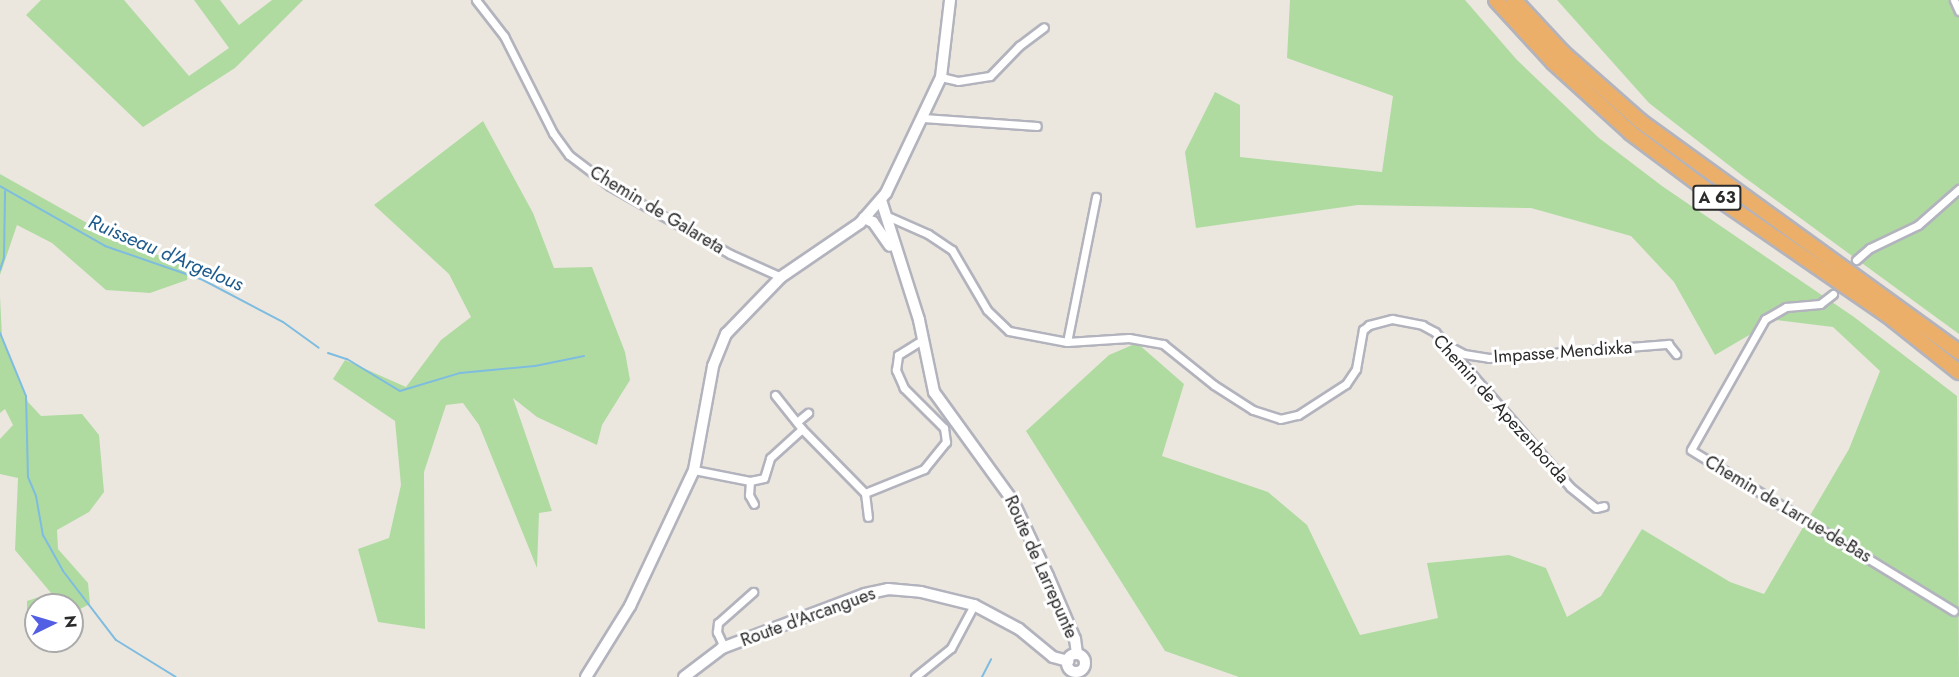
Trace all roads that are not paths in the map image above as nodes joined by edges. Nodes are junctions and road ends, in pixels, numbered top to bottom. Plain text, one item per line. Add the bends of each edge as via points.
1 (476, 0) edge
2 (950, 0) edge
3 (1496, 0) edge
4 (1514, 0) edge
5 (1954, 0) edge
6 (1959, 11) edge
7 (1044, 27) dead end
8 (940, 77) junction
9 (923, 118) junction
10 (1037, 126) dead end
11 (1959, 189) edge
12 (1096, 198) dead end
13 (880, 200) junction
14 (864, 218) junction
15 (884, 223) junction
16 (909, 224) junction
17 (1857, 260) dead end
18 (781, 277) junction
19 (1833, 294) dead end
20 (922, 340) junction
21 (1067, 342) junction
22 (1447, 345) junction
23 (1959, 352) edge
24 (1676, 354) dead end
25 (1959, 372) edge
26 (775, 395) dead end
27 (808, 413) dead end
28 (798, 421) junction
29 (802, 429) junction
30 (694, 470) junction
31 (750, 481) junction
32 (865, 493) junction
33 (754, 504) dead end
34 (1604, 506) dead end
35 (868, 517) dead end
36 (753, 592) dead end
37 (974, 605) junction
38 (1954, 612) dead end
39 (724, 647) junction
40 (1077, 654) junction
41 (1068, 661) junction
42 (1085, 673) edge
43 (586, 677) edge
44 (684, 677) edge
45 (915, 677) edge

1 - 18 street, Chemin de Galareta via 504,36 553,133 569,155 610,186 730,254
2 - 8 street
3 - 25 highway, A 63 via 1553,62 1632,132 1719,199 1886,314
4 - 23 highway, A 63 via 1563,53 1640,121
5 - 6 street
7 - 8 street via 1018,46 990,76 958,81
8 - 9 street
9 - 10 street
9 - 13 street
11 - 17 street via 1918,225 1870,248
12 - 21 street
13 - 14 street
13 - 15 street, Route de Larrepunte
14 - 15 street, Route de Larrepunte
14 - 18 street
15 - 16 street
15 - 16 street, Chemin de Apezenborda
15 - 20 street, Route de Larrepunte via 914,303
16 - 21 street, Chemin de Apezenborda via 952,250 987,310 1009,331
18 - 30 street via 736,322 718,350
19 - 38 street, Chemin de Larrue-de-Bas via 1820,304 1776,310 1765,319 1691,450
20 - 32 street via 898,355 896,370 904,388 944,428 946,442 924,469
20 - 40 street, Route de Larrepunte via 934,392 1013,501 1066,618
21 - 22 street, Chemin de Apezenborda via 1130,338 1163,344 1245,405 1280,419 1298,415 1346,384 1356,369 1363,330 1378,321 1392,319 1422,325
22 - 24 street, Impasse Mendixka via 1464,354 1489,358 1668,344
22 - 34 street, Chemin de Apezenborda via 1583,500 1596,508
26 - 28 street
27 - 28 street
28 - 29 street
29 - 31 street via 770,458 764,478
29 - 32 street
30 - 31 street
30 - 43 street via 630,606
31 - 33 street via 749,495
32 - 35 street
36 - 39 street via 718,623 717,632
37 - 39 street, Route d'Arcangues via 911,590 876,591
37 - 41 street, Route d'Arcangues via 1019,628 1053,657
37 - 45 street via 951,648
39 - 44 street, Route d'Arcangues
40 - 41 street
40 - 42 street, Route de Larrepunte via 1084,659
41 - 42 street, Route d'Arcangues via 1072,671

